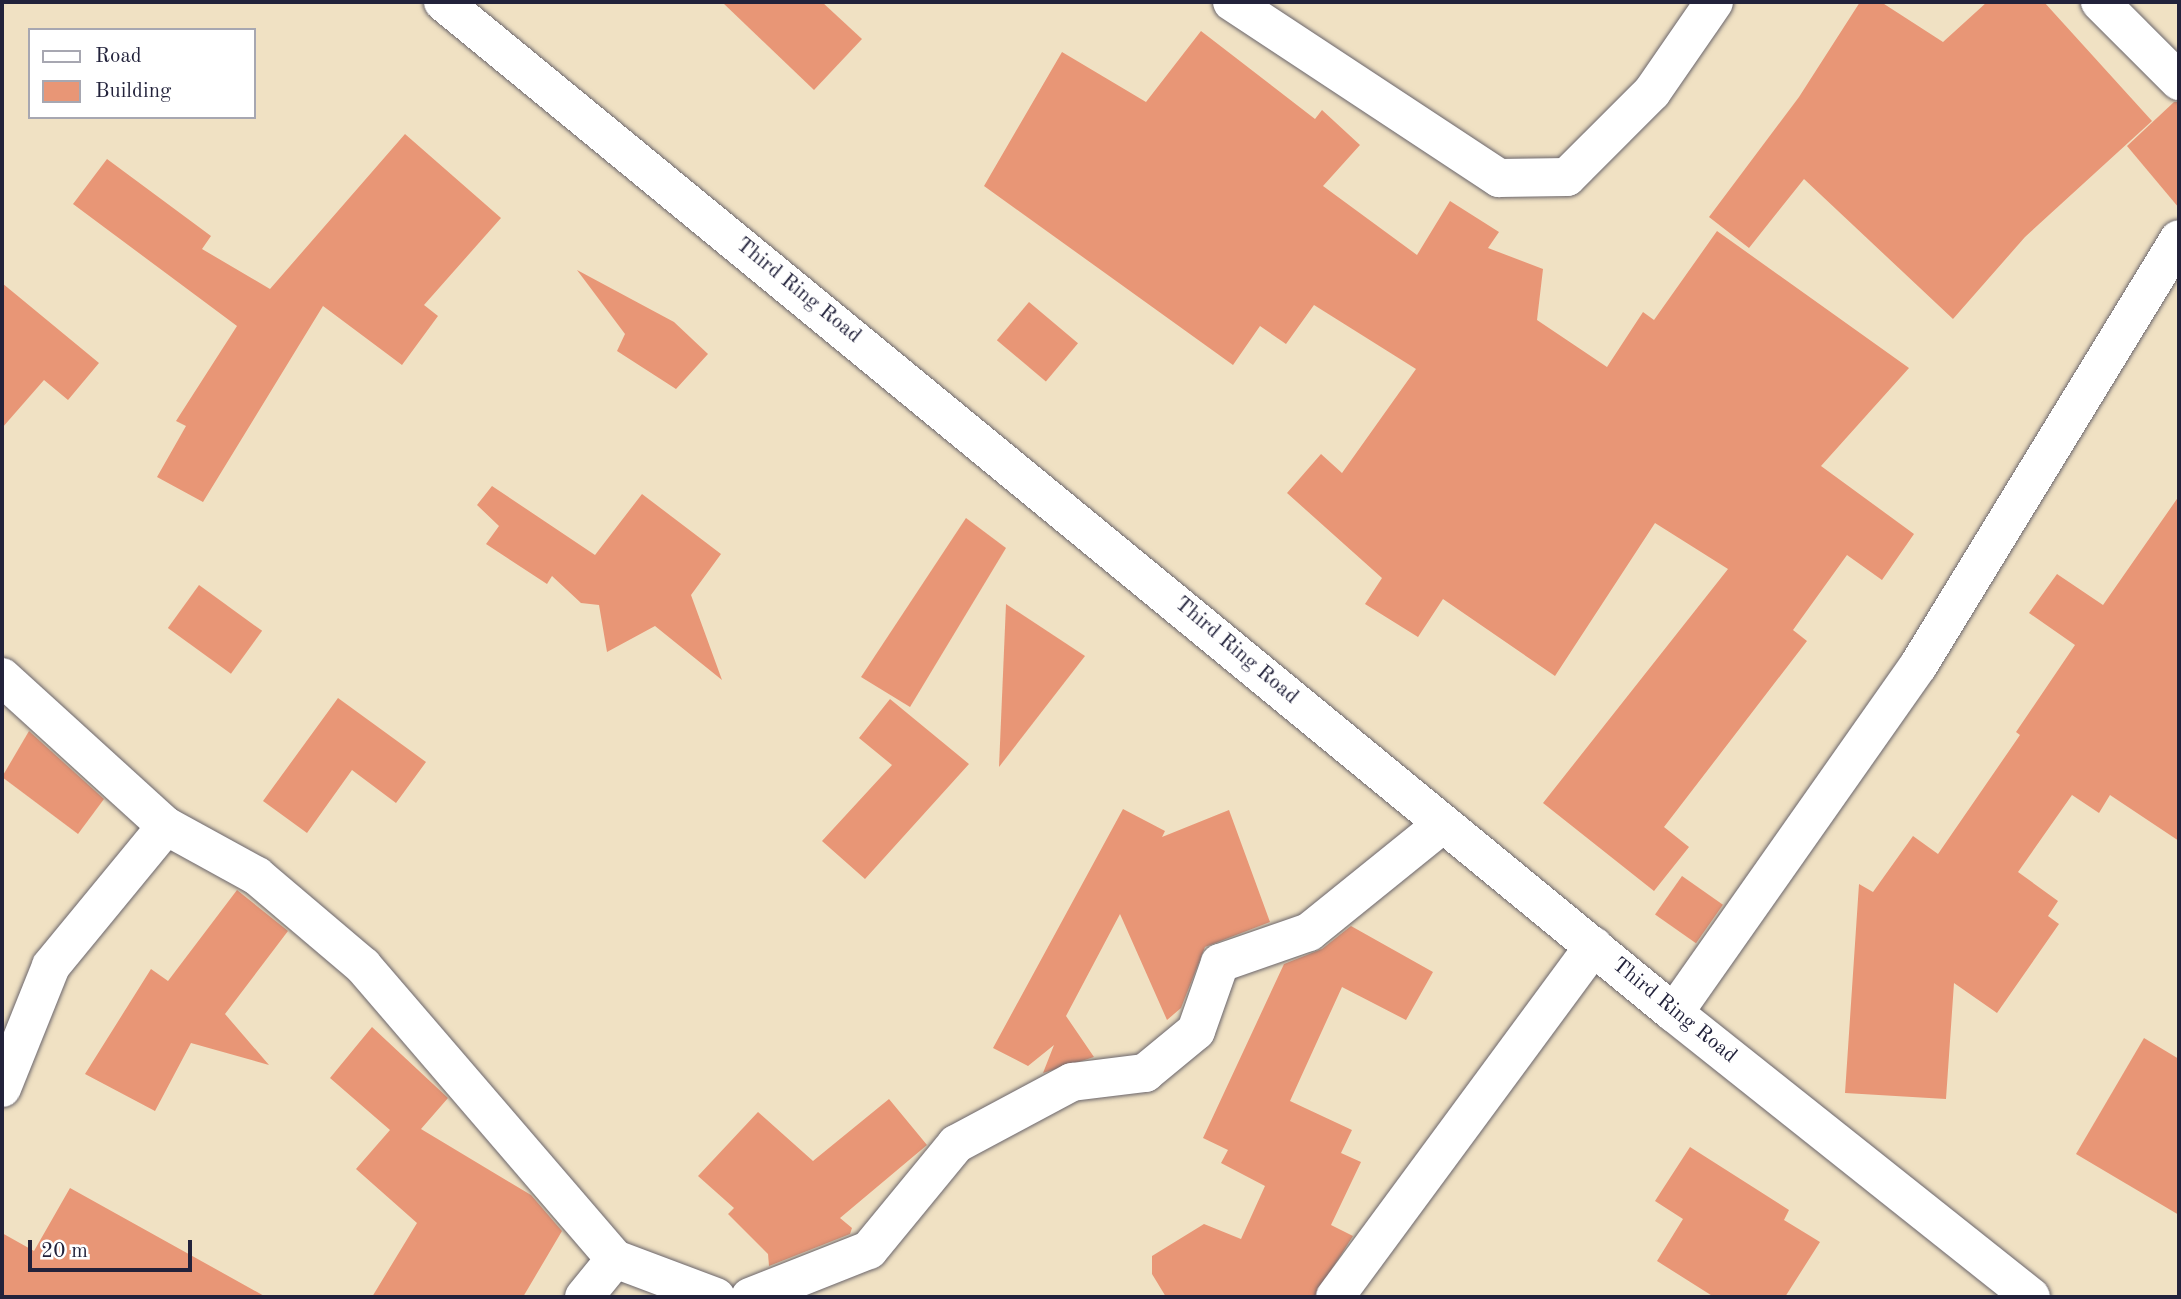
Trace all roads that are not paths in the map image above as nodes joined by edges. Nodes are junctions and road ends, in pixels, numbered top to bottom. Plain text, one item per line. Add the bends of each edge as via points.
1 (443, 2) edge
2 (1232, 2) edge
3 (1714, 2) edge
4 (2100, 2) edge
5 (2179, 81) edge
6 (2179, 239) edge
7 (2, 677) edge
8 (1443, 824) junction
9 (166, 826) junction
10 (1594, 946) junction
11 (1674, 1013) junction
12 (2, 1088) edge
13 (615, 1259) junction
14 (584, 1297) edge
15 (716, 1297) edge
16 (750, 1297) edge
17 (1335, 1297) edge
18 (2031, 1297) edge

1 - 8 street, Third Ring Road
2 - 3 street via 1499,178 1567,177 1652,92
4 - 5 street
6 - 11 street via 1918,666
7 - 9 street
8 - 10 street, Third Ring Road
8 - 16 street via 1309,932 1220,962 1196,1031 1145,1073 1072,1082 956,1144 869,1250
9 - 12 street via 51,966
9 - 13 street via 257,876 363,966
10 - 11 street, Third Ring Road
10 - 17 street
11 - 18 street, Third Ring Road
13 - 14 street
13 - 15 street

